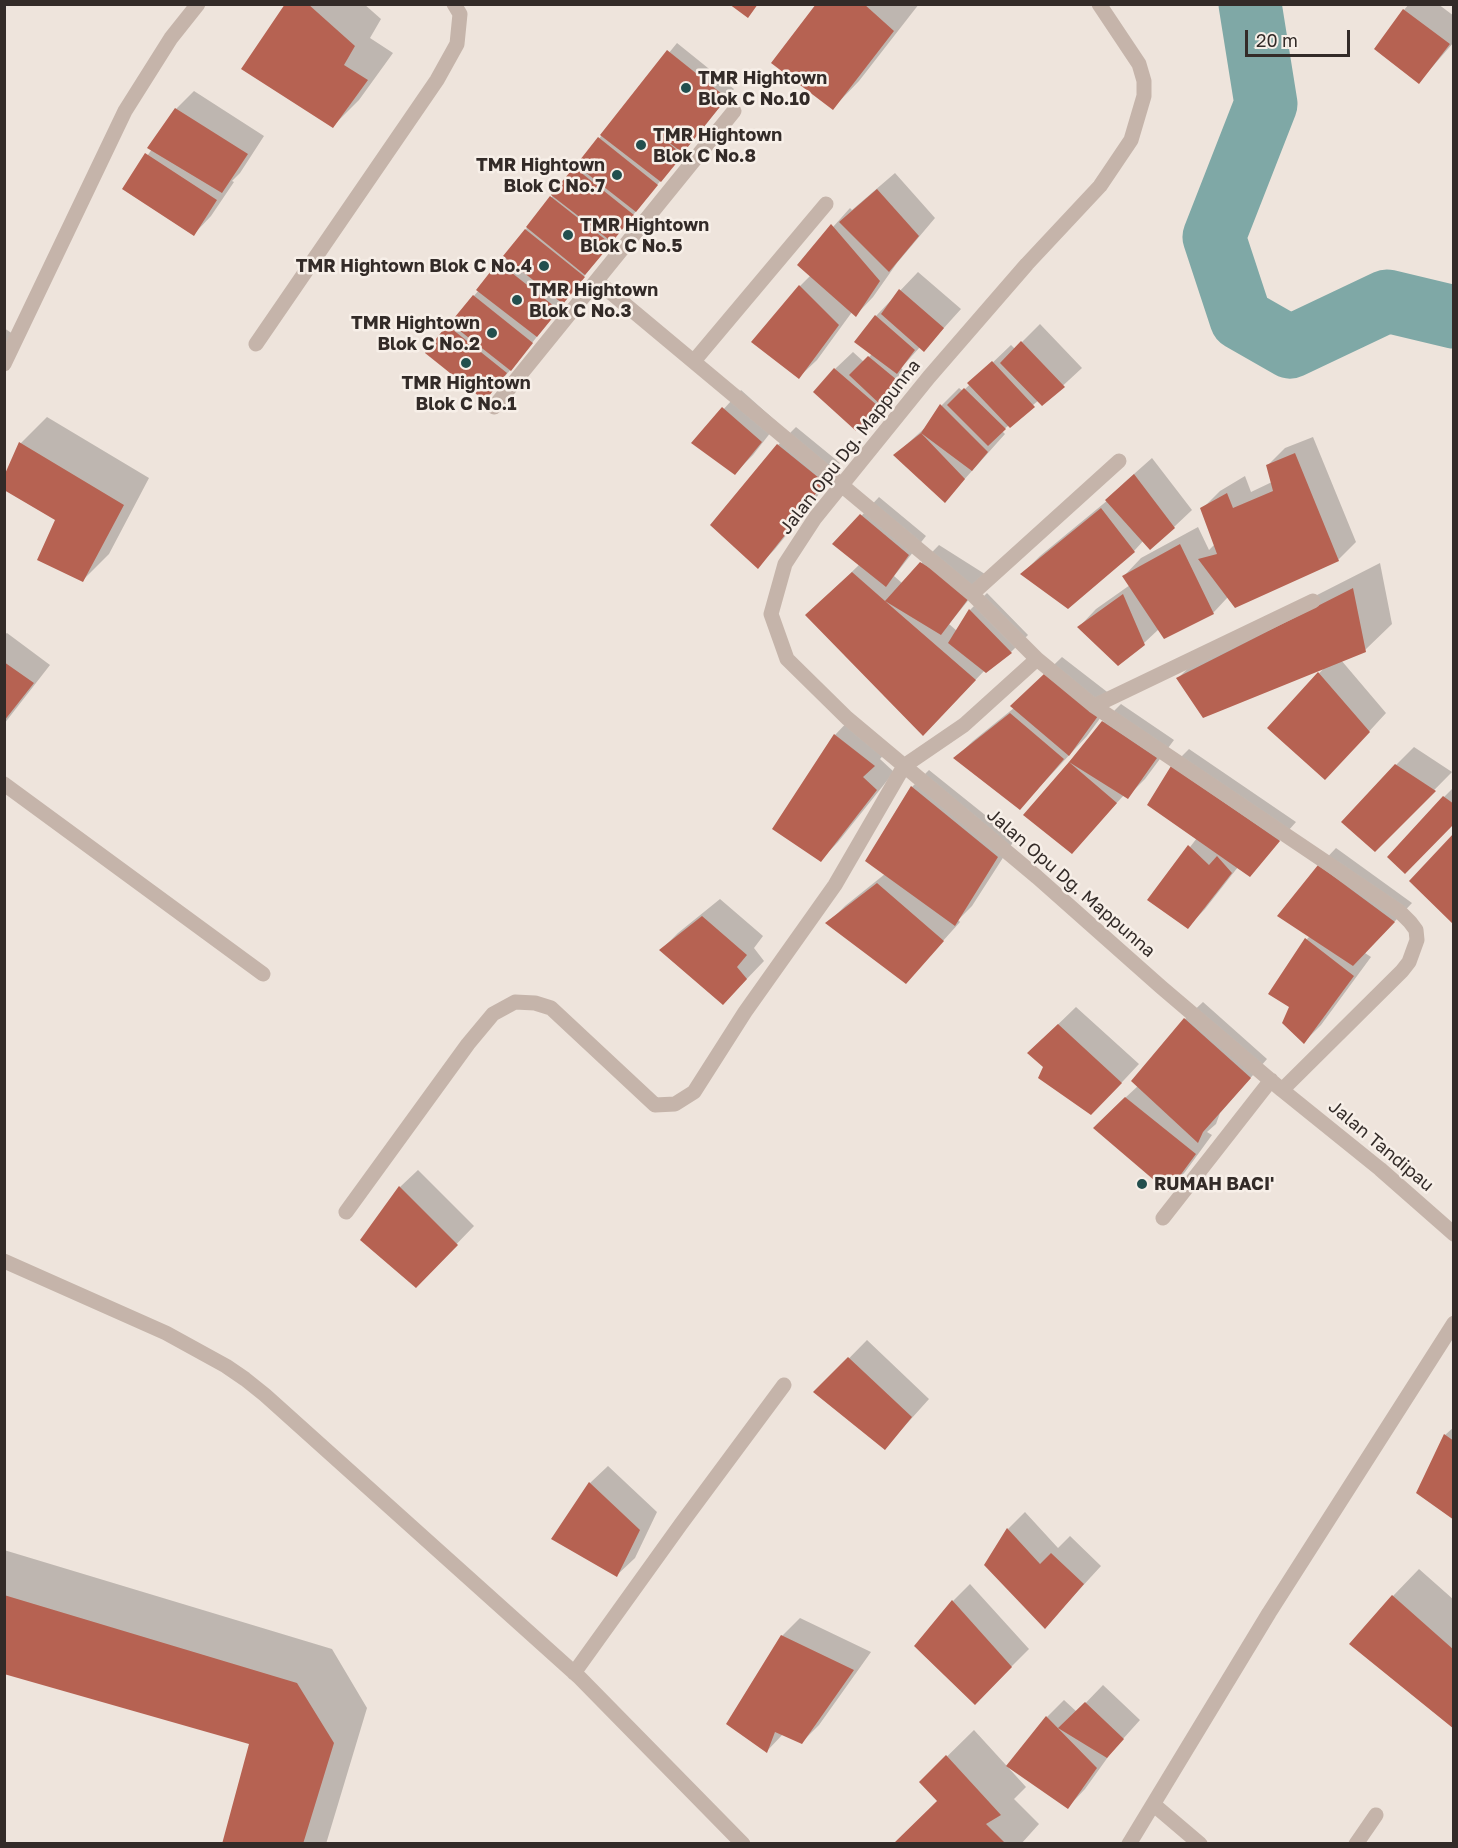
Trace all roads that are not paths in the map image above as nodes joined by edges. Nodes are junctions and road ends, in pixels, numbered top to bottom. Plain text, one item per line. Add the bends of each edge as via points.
1 (198, 4) edge
2 (454, 4) edge
3 (1099, 4) edge
4 (734, 111) dead end
5 (826, 204) dead end
6 (597, 281) junction
7 (256, 344) dead end
8 (694, 362) junction
9 (4, 364) edge
10 (494, 407) dead end
11 (1119, 461) dead end
12 (841, 484) junction
13 (972, 594) junction
14 (1313, 601) dead end
15 (1037, 659) junction
16 (1094, 706) junction
17 (904, 766) junction
18 (4, 784) edge
19 (263, 974) dead end
20 (1277, 1085) junction
21 (346, 1212) dead end
22 (1163, 1218) dead end
23 (1454, 1234) edge
24 (4, 1261) edge
25 (1454, 1323) edge
26 (784, 1385) dead end
27 (574, 1673) junction
28 (1153, 1804) junction
29 (1376, 1815) dead end
30 (743, 1844) edge
31 (1129, 1844) edge
32 (1200, 1844) edge
33 (1356, 1844) edge

1 - 9 street via 171,38 125,111
2 - 7 street via 460,14 457,44 437,80
3 - 12 street, Jalan Opu Dg. Mappunna via 1139,64 1144,81 1144,96 1131,140 1100,186 986,310
4 - 6 street
5 - 8 street
6 - 8 street
6 - 10 street
8 - 12 street
11 - 13 street
12 - 13 street
12 - 17 street, Jalan Opu Dg. Mappunna via 785,564 771,614 787,659 847,718
13 - 15 street
14 - 16 street
15 - 16 street
15 - 17 street via 964,725
16 - 20 street via 1400,912 1416,930 1415,948 1402,971
17 - 20 street, Jalan Opu Dg. Mappunna
17 - 21 street via 835,885 694,1092 675,1104 655,1105 551,1008 515,1002 493,1014 468,1044
18 - 19 street
20 - 22 street
20 - 23 street, Jalan Tandipau
24 - 27 street via 166,1333 245,1379
25 - 28 street
26 - 27 street
27 - 30 street
28 - 31 street
28 - 32 street
29 - 33 street

